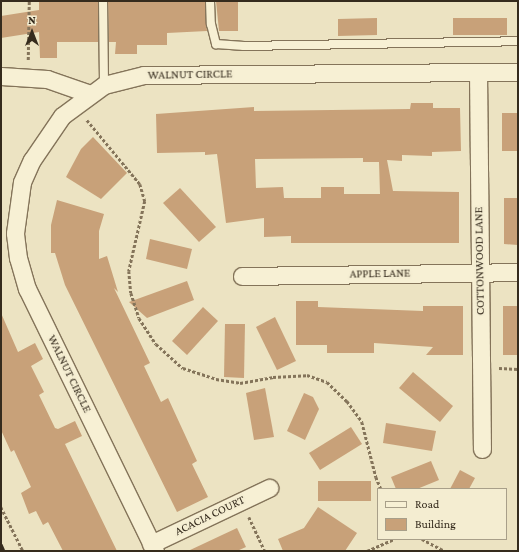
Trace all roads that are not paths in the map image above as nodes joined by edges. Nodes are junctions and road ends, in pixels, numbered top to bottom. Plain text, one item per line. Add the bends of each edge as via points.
1 (103, 1) edge
2 (210, 1) edge
3 (518, 41) edge
4 (478, 72) junction
5 (518, 72) edge
6 (1, 76) edge
7 (104, 85) junction
8 (90, 94) junction
9 (480, 272) junction
10 (518, 272) edge
11 (242, 276) dead end
12 (482, 449) dead end
13 (269, 488) dead end
14 (153, 548) edge

1 - 7 lane
2 - 3 lane via 211,24 216,44 259,46
4 - 5 street, WALNUT CIRCLE
4 - 7 street, WALNUT CIRCLE via 144,75
4 - 9 street, COTTONWOOD LANE
6 - 8 street via 47,79
7 - 8 street, WALNUT CIRCLE
8 - 14 street, WALNUT CIRCLE via 62,116 22,182 15,233 18,258 27,289
9 - 10 street, APPLE LANE
9 - 11 street, APPLE LANE
9 - 12 street, COTTONWOOD LANE
13 - 14 street, ACACIA COURT

